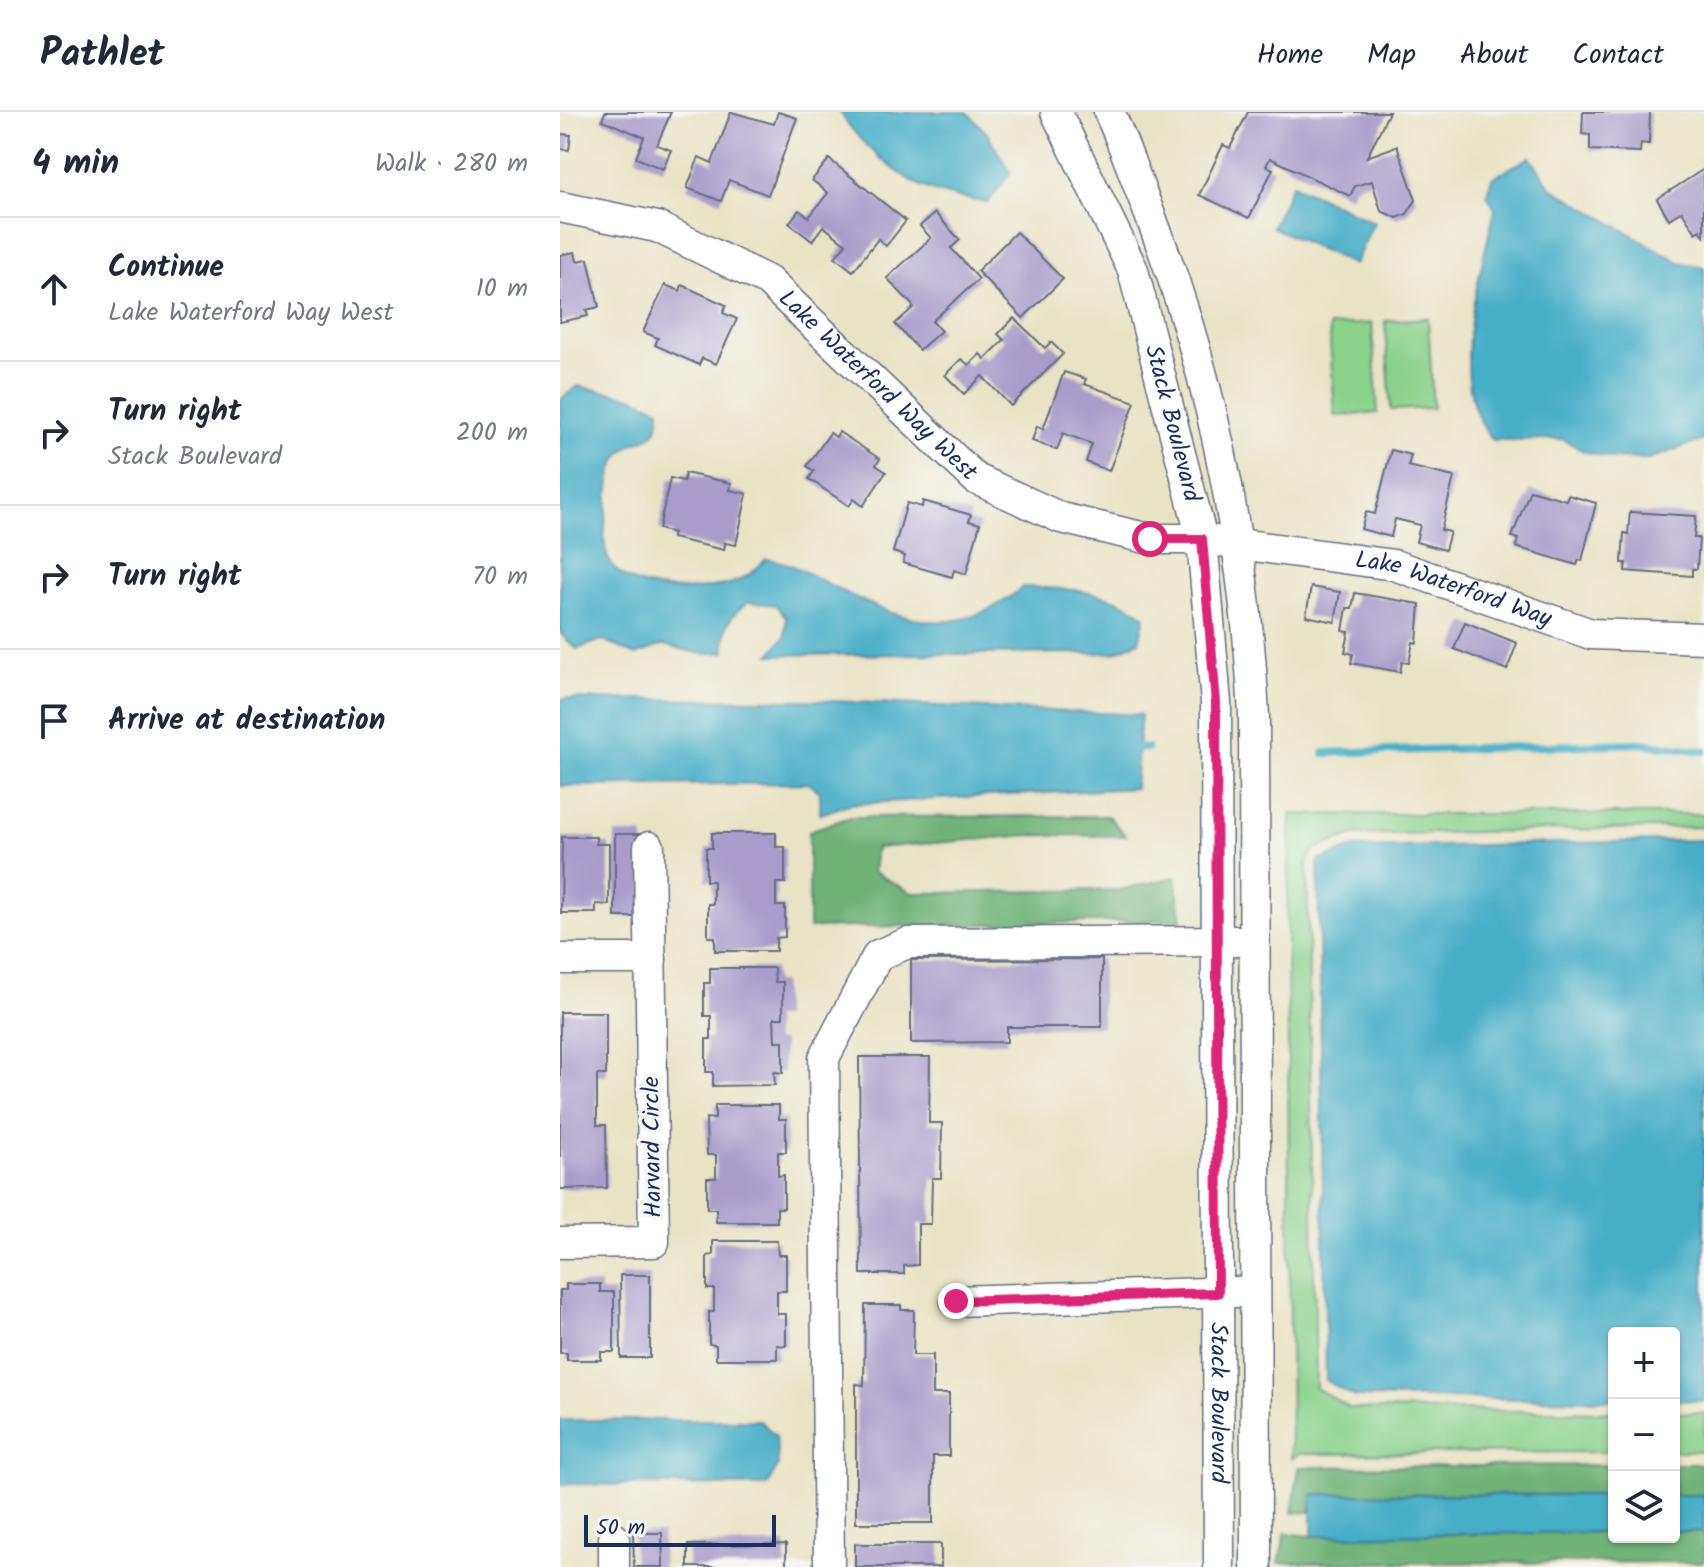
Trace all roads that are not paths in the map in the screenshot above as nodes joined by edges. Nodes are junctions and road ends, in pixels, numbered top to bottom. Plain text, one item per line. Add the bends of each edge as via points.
1 (1056, 112) edge
2 (1109, 112) edge
3 (560, 207) edge
4 (1202, 539) junction
5 (1238, 544) junction
6 (1704, 638) edge
7 (649, 847) dead end
8 (1255, 941) junction
9 (1217, 942) junction
10 (560, 959) edge
11 (651, 959) junction
12 (560, 1243) edge
13 (1256, 1291) junction
14 (1218, 1293) junction
15 (956, 1301) dead end
16 (829, 1567) edge
17 (1219, 1567) edge
18 (1256, 1567) edge

1 - 4 street, Stack Boulevard via 1133,270
2 - 5 street, Stack Boulevard via 1200,357
3 - 4 street, Lake Waterford Way West via 657,227 768,281 976,479 1061,518 1150,539
4 - 5 street, Lake Waterford Way
4 - 9 street, Stack Boulevard via 1216,703
5 - 6 street, Lake Waterford Way via 1394,565 1591,634
5 - 8 street, Stack Boulevard via 1254,716
7 - 11 street, Harvard Circle
8 - 9 street
8 - 13 street, Stack Boulevard
9 - 14 street, Stack Boulevard
9 - 16 street via 908,943 878,955 824,1058
10 - 11 street
11 - 12 street, Harvard Circle via 654,1242
13 - 14 street
13 - 18 street, Stack Boulevard
14 - 15 street
14 - 17 street, Stack Boulevard

